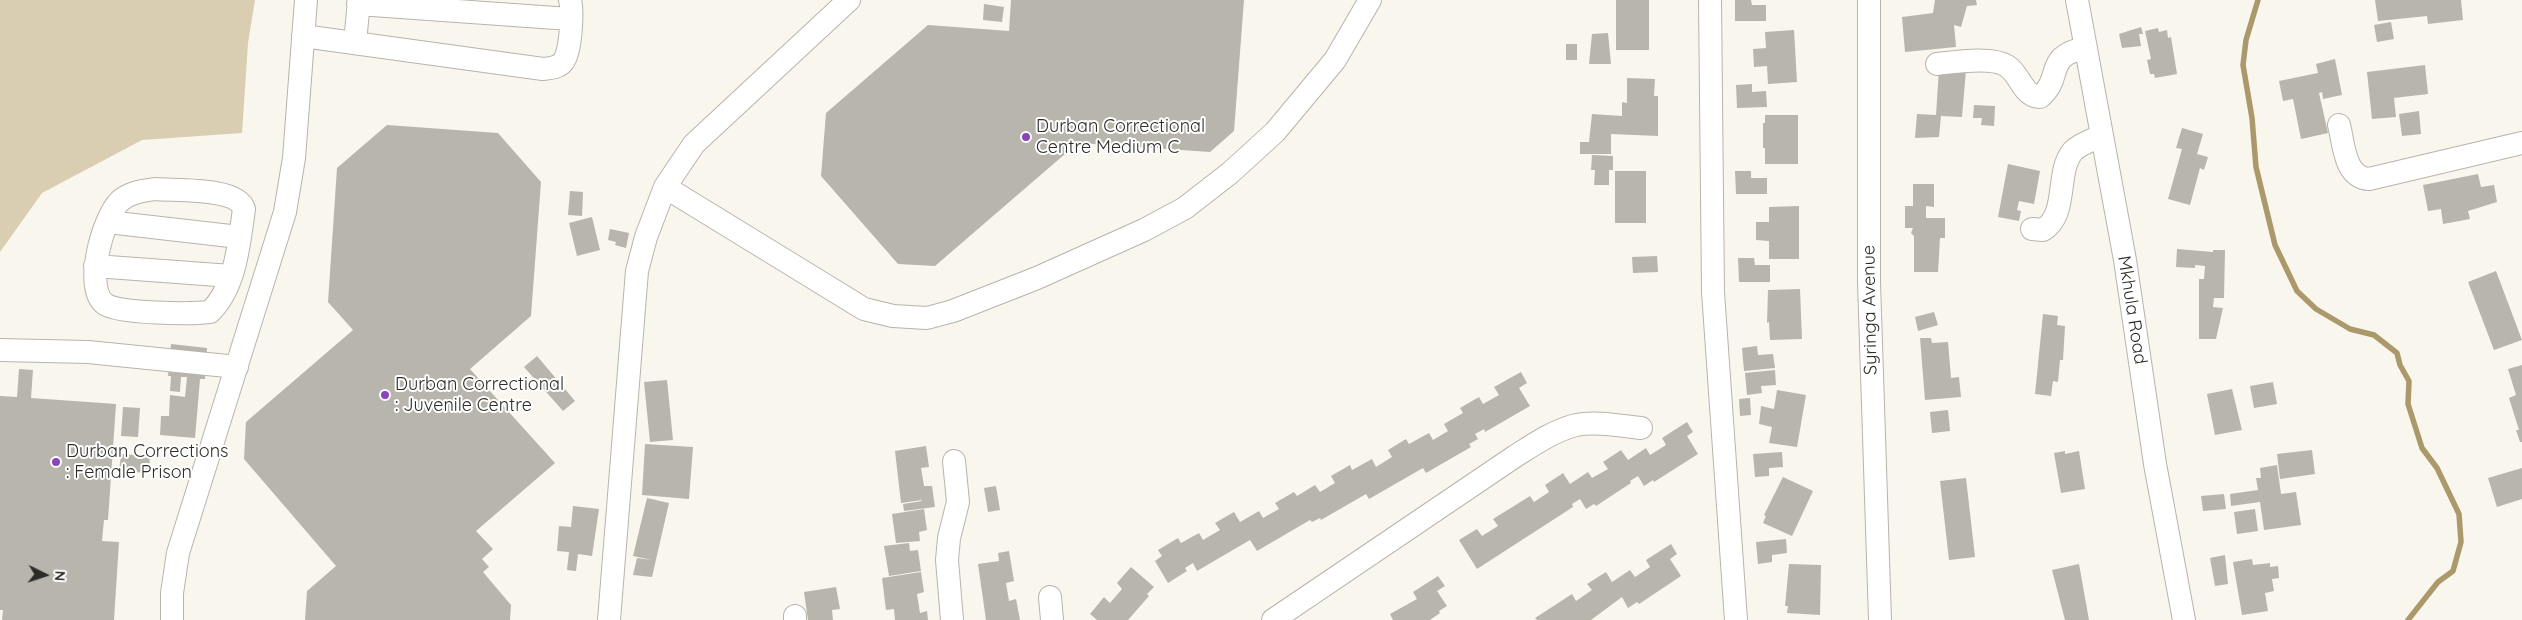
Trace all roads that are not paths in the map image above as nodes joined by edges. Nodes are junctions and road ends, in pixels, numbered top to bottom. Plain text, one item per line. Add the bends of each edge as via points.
1 (306, 0) edge
2 (849, 0) edge
3 (1370, 0) edge
4 (1710, 0) edge
5 (1869, 0) edge
6 (2078, 0) edge
7 (359, 2) edge
8 (570, 9) edge
9 (303, 36) junction
10 (355, 43) junction
11 (2086, 48) junction
12 (1937, 64) dead end
13 (2339, 125) dead end
14 (2101, 136) junction
15 (2522, 143) edge
16 (665, 187) junction
17 (108, 222) junction
18 (2032, 229) dead end
19 (239, 237) junction
20 (95, 266) junction
21 (232, 271) junction
22 (267, 276) junction
23 (0, 350) edge
24 (237, 367) junction
25 (1641, 428) dead end
26 (954, 461) dead end
27 (1050, 597) dead end
28 (172, 620) edge
29 (609, 620) edge
30 (952, 620) edge
31 (1052, 620) edge
32 (1273, 620) edge
33 (1736, 620) edge
34 (1880, 620) edge
35 (2184, 620) edge

1 - 9 street
2 - 16 street via 694,144
3 - 16 street via 1335,60 1275,132 1185,208 1037,278 927,318 893,316 864,309
4 - 33 street via 1713,292
5 - 34 street, Syringa Avenue via 1869,282
6 - 11 street, Mkhula Road
7 - 8 street
7 - 10 street
8 - 10 street via 568,55 564,63 555,67
9 - 10 street
9 - 22 street via 294,158 285,212
11 - 12 street via 2064,54 2046,92 2040,97 2027,93 2008,67 1999,62
11 - 14 street, Mkhula Road
13 - 15 street via 2348,166 2355,175 2369,179
14 - 18 street via 2071,154 2054,218 2044,230
14 - 35 street, Mkhula Road via 2125,260 2155,464
16 - 29 street via 637,272
17 - 19 street
17 - 19 street via 120,201 143,190 215,193 237,198 242,203 244,209
17 - 20 street
19 - 21 street
20 - 21 street
20 - 21 street via 98,297 113,308 158,312 210,312 218,305
21 - 22 street
22 - 24 street
23 - 24 street via 88,352
24 - 28 street via 178,553
25 - 32 street via 1577,425 1553,434
26 - 30 street via 958,502 947,560
27 - 31 street

